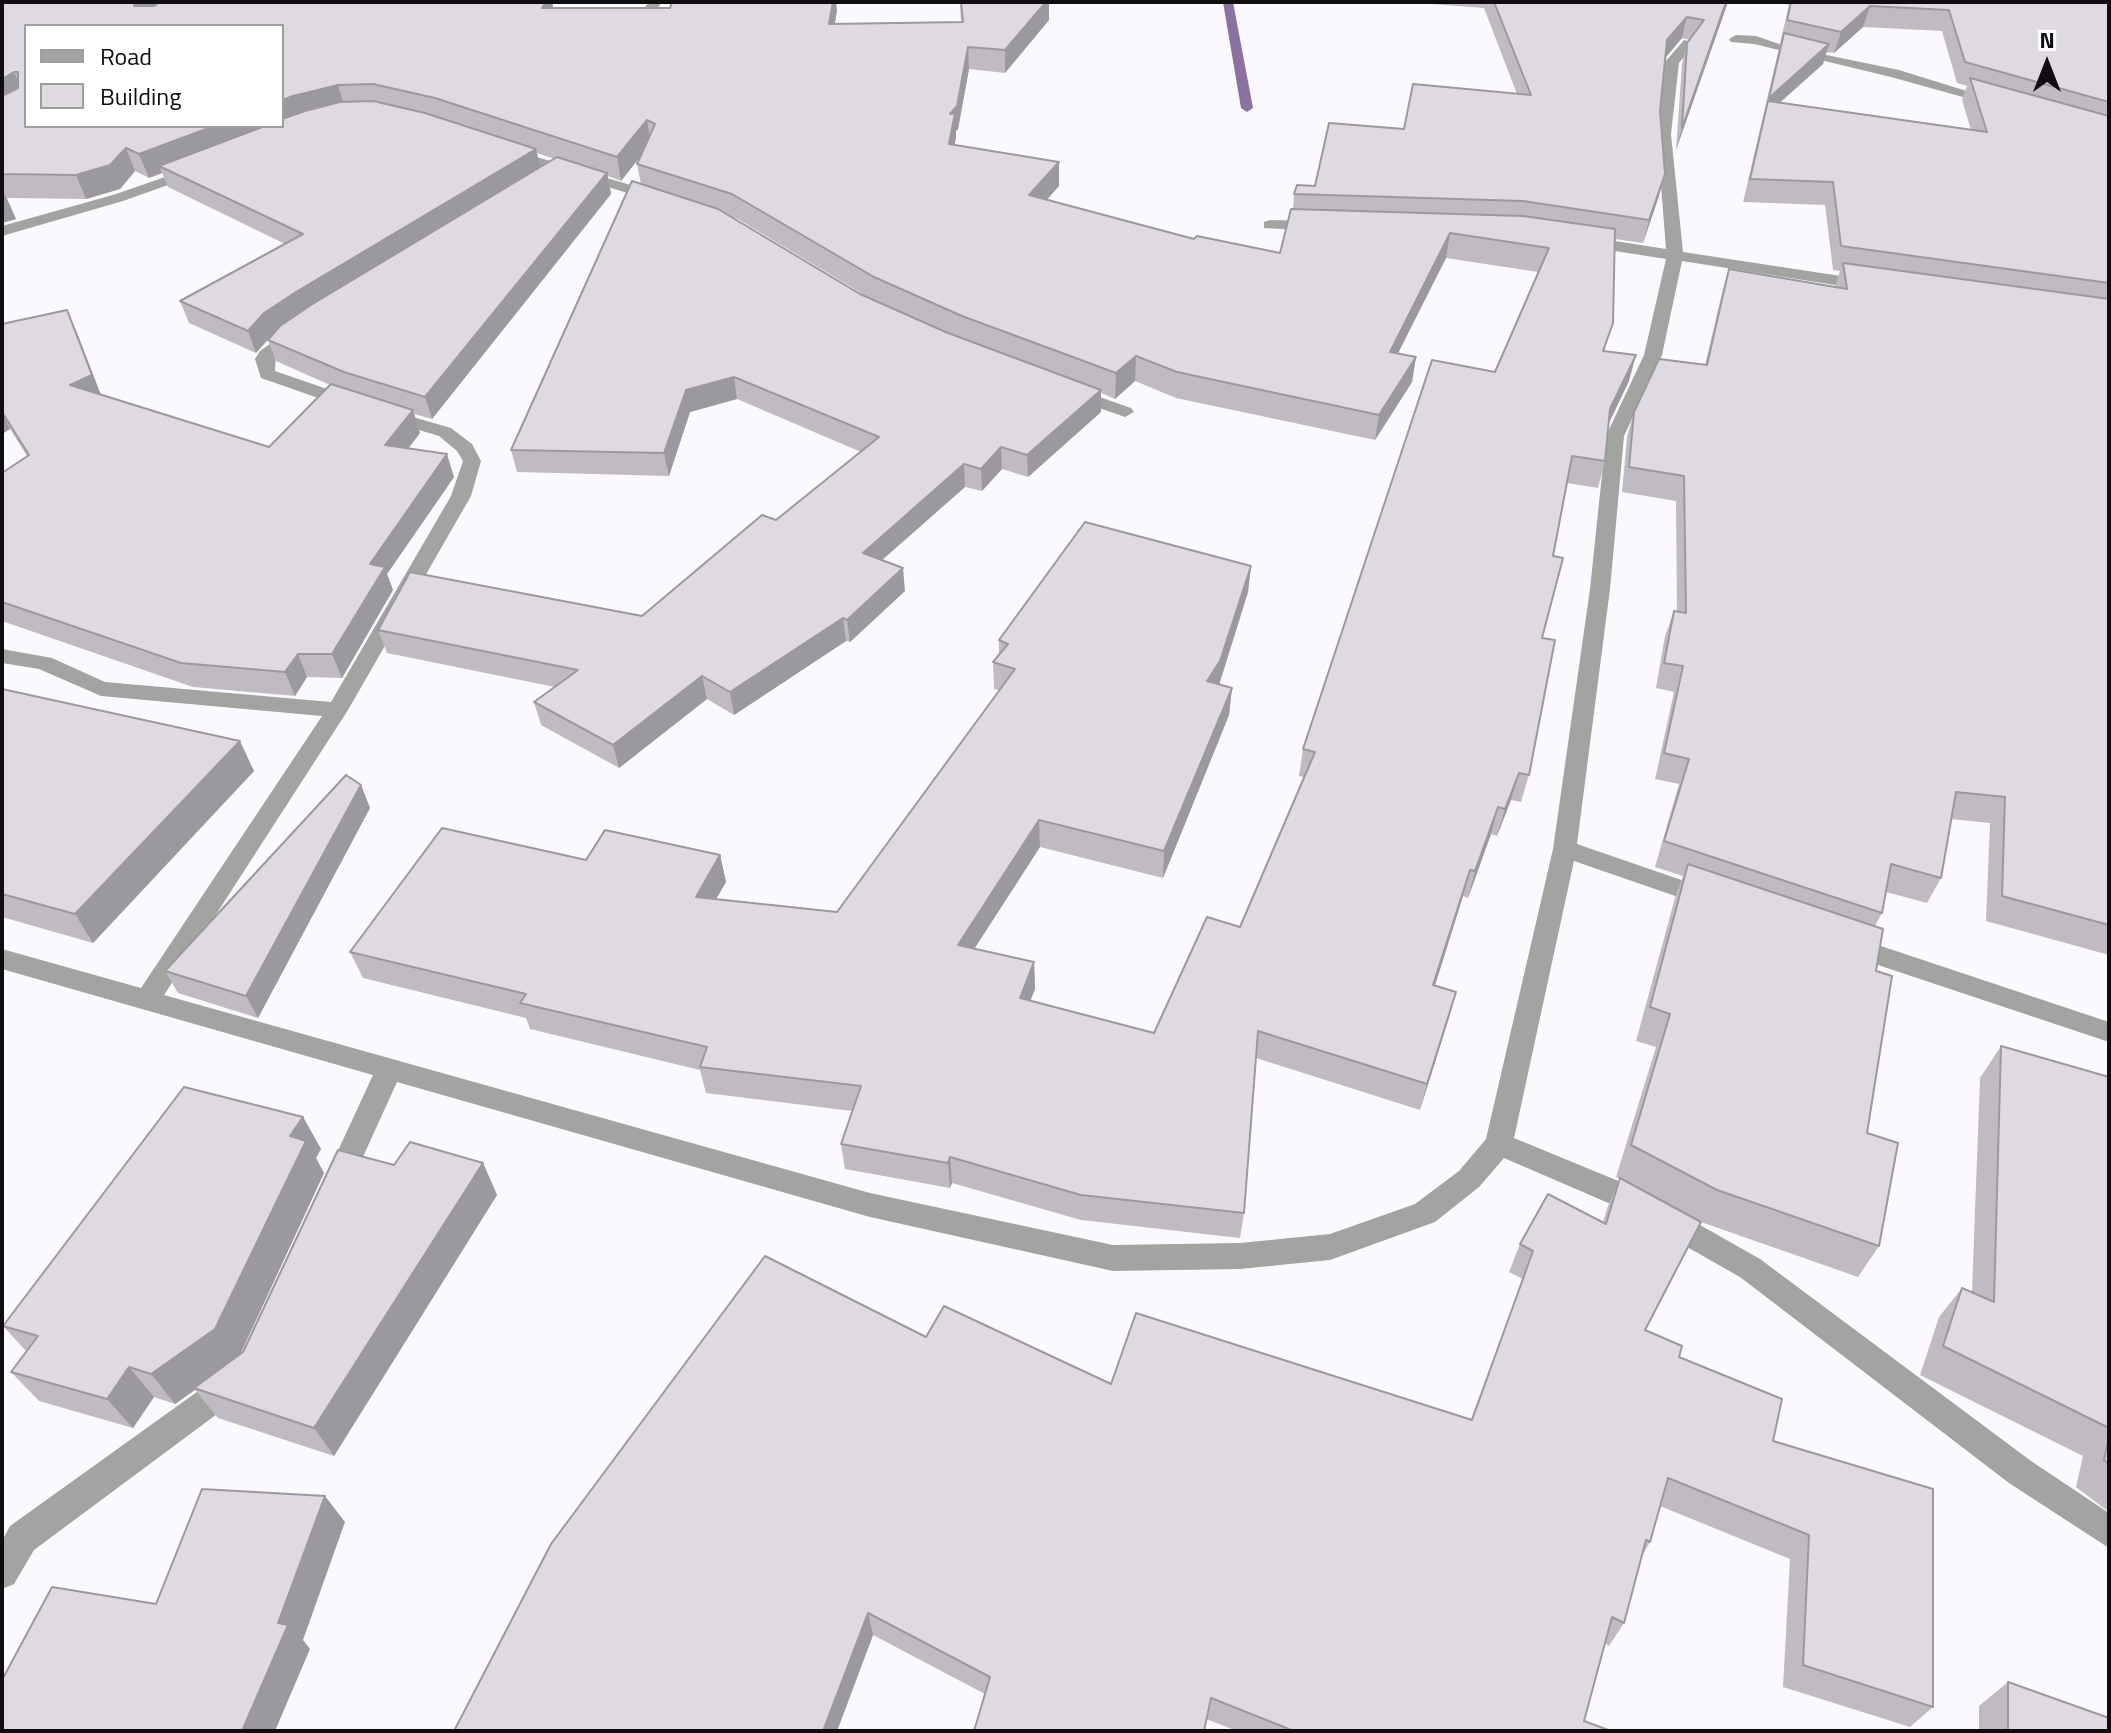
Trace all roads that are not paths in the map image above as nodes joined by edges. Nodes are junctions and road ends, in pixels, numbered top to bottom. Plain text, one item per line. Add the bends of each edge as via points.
1 (656, 2) edge
2 (606, 16) edge
3 (1736, 39) dead end
4 (1689, 43) edge
5 (2009, 106) edge
6 (489, 146) edge
7 (217, 162) edge
8 (557, 170) junction
9 (531, 186) edge
10 (675, 204) edge
11 (1270, 225) dead end
12 (1332, 226) edge
13 (2, 231) edge
14 (1565, 239) edge
15 (1675, 255) junction
16 (1886, 288) edge
17 (311, 320) edge
18 (1054, 385) edge
19 (1125, 412) dead end
20 (2, 656) edge
21 (337, 710) junction
22 (1565, 849) junction
23 (1730, 905) edge
24 (1820, 936) edge
25 (2, 959) edge
26 (147, 1000) junction
27 (2109, 1032) edge
28 (389, 1069) junction
29 (1499, 1144) junction
30 (323, 1213) edge
31 (251, 1371) edge
32 (2109, 1532) edge
33 (2, 1572) edge

1 - 2 street via 639,15
3 - 5 street via 1894,73
4 - 15 street via 1672,62 1664,134
6 - 8 street
7 - 13 street via 118,198
8 - 9 street
8 - 10 street
11 - 12 street
14 - 15 street
15 - 16 street
15 - 22 street via 1653,355 1615,436
17 - 21 street via 269,351 264,359 267,374 445,432 472,461 461,496
18 - 19 street
20 - 21 street via 44,663 101,689
21 - 26 street
22 - 23 street
22 - 29 street
24 - 27 street
25 - 26 street
26 - 28 street
28 - 29 street via 870,1205 1113,1258 1240,1256 1330,1247 1425,1213 1469,1179
28 - 30 street
29 - 32 street via 1623,1196 1750,1268 2020,1472
31 - 33 street via 22,1538

